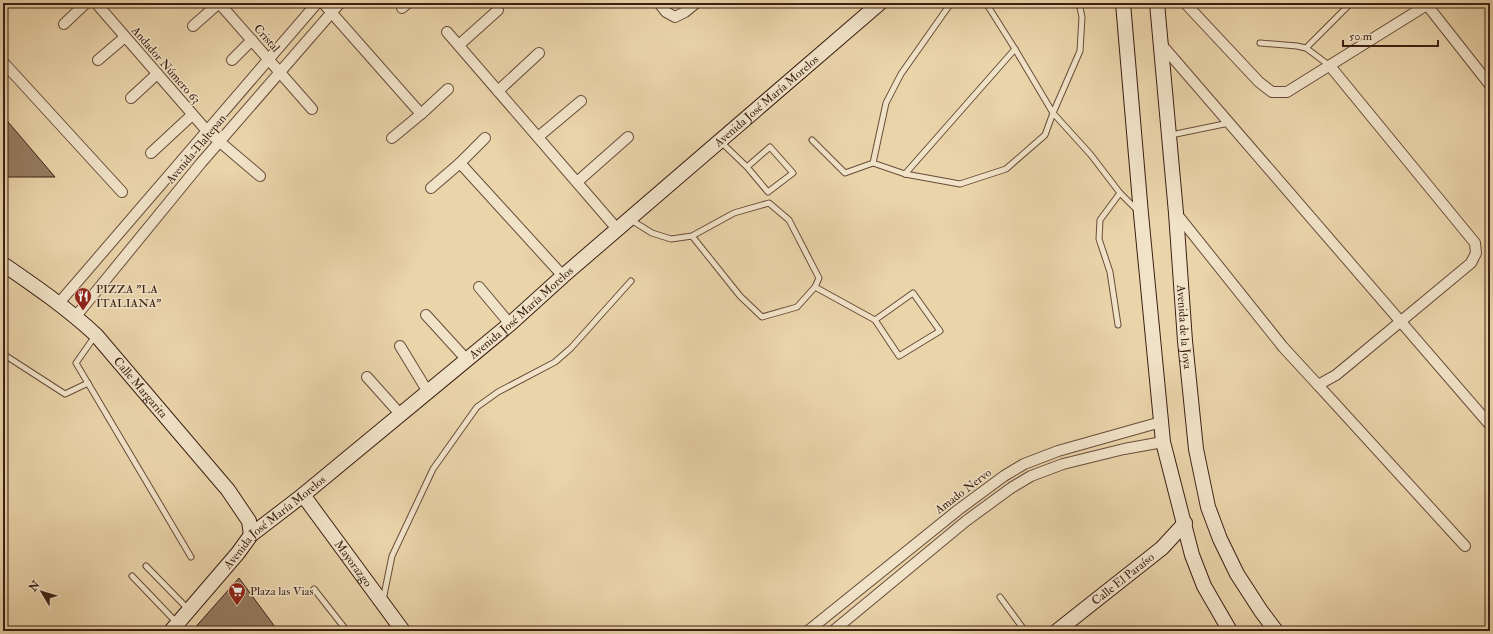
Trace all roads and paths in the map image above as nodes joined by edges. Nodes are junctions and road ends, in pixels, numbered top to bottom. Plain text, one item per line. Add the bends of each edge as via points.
1 (86, 3) edge
2 (96, 3) edge
3 (219, 3) edge
4 (317, 3) edge
5 (323, 3) edge
6 (340, 3) edge
7 (659, 3) edge
8 (696, 3) edge
9 (880, 3) edge
10 (951, 3) edge
11 (986, 3) edge
12 (1079, 3) edge
13 (1123, 3) edge
14 (1157, 3) edge
15 (1185, 3) edge
16 (1351, 3) edge
17 (1428, 4) edge
18 (498, 10) dead end
19 (332, 12) junction
20 (64, 24) dead end
21 (193, 26) dead end
22 (447, 32) dead end
23 (125, 37) junction
24 (252, 40) junction
25 (1260, 43) dead end
26 (1161, 44) junction
27 (459, 45) junction
28 (1015, 48) junction
29 (1306, 48) junction
30 (539, 53) dead end
31 (98, 60) dead end
32 (232, 60) dead end
33 (269, 60) junction
34 (3, 62) edge
35 (1330, 66) junction
36 (280, 72) junction
37 (157, 74) junction
38 (1490, 85) edge
39 (448, 89) dead end
40 (498, 91) junction
41 (131, 98) dead end
42 (582, 101) dead end
43 (312, 109) dead end
44 (1053, 113) junction
45 (421, 114) junction
46 (192, 115) junction
47 (1229, 123) junction
48 (207, 131) junction
49 (1168, 136) junction
50 (538, 137) junction
51 (628, 137) dead end
52 (392, 138) dead end
53 (485, 138) dead end
54 (812, 140) dead end
55 (720, 142) junction
56 (219, 143) junction
57 (151, 153) dead end
58 (460, 163) junction
59 (873, 163) junction
60 (747, 167) junction
61 (905, 174) junction
62 (260, 176) dead end
63 (577, 182) junction
64 (432, 188) dead end
65 (122, 192) dead end
66 (1120, 193) junction
67 (1176, 213) junction
68 (1141, 214) junction
69 (135, 216) junction
70 (630, 220) junction
71 (148, 227) junction
72 (618, 230) junction
73 (692, 236) junction
74 (3, 264) edge
75 (563, 276) junction
76 (631, 281) dead end
77 (479, 287) dead end
78 (815, 287) junction
79 (59, 303) junction
80 (426, 315) dead end
81 (76, 316) junction
82 (875, 320) junction
83 (1400, 321) junction
84 (510, 324) junction
85 (1118, 325) dead end
86 (96, 335) junction
87 (400, 346) dead end
88 (3, 354) edge
89 (467, 360) junction
90 (367, 377) dead end
91 (88, 383) junction
92 (1318, 385) junction
93 (428, 392) junction
94 (401, 415) junction
95 (1161, 422) junction
96 (1490, 425) edge
97 (1163, 442) junction
98 (304, 495) junction
99 (1185, 523) junction
100 (251, 536) junction
101 (1464, 546) dead end
102 (191, 557) dead end
103 (146, 566) dead end
104 (132, 576) dead end
105 (314, 589) dead end
106 (1000, 597) dead end
107 (383, 603) junction
108 (189, 611) junction
109 (174, 627) edge
110 (347, 631) edge
111 (403, 631) edge
112 (808, 631) edge
113 (833, 631) edge
114 (1025, 631) edge
115 (1057, 631) edge
116 (1230, 631) edge
117 (1276, 631) edge

1 - 20 street
2 - 23 street, Andador Número 63
3 - 21 street
3 - 24 street, Cristal
4 - 33 street, Avenida Tlaltepan
5 - 19 street
6 - 19 street, Avenida Tlaltepan
7 - 8 street via 666,12 675,17
9 - 55 main road, Avenida José María Morelos
10 - 59 lane via 901,74 886,103
11 - 28 lane
12 - 44 lane via 1082,17 1080,51
13 - 68 main road
14 - 26 main road, Avenida de la Joya
15 - 35 street via 1259,82 1272,92 1287,92
16 - 29 lane
17 - 35 street
17 - 38 street
18 - 27 street
19 - 36 street, Avenida Tlaltepan
19 - 45 street
22 - 27 street
23 - 31 street
23 - 37 street, Andador Número 63
24 - 32 street
24 - 33 street, Cristal
25 - 29 lane
26 - 47 street
26 - 49 main road, Avenida de la Joya
27 - 40 street
28 - 44 lane
28 - 61 lane
29 - 35 lane
30 - 40 street
33 - 36 street, Cristal
33 - 48 street, Avenida Tlaltepan
34 - 65 street
35 - 83 street via 1475,243 1476,253 1471,263
36 - 43 street, Cristal
36 - 56 street, Avenida Tlaltepan
37 - 41 street
37 - 46 street, Andador Número 63
39 - 45 street
40 - 50 street
42 - 50 street
44 - 61 lane via 1046,135 1006,169 960,184
44 - 66 lane via 1091,154
45 - 52 street
46 - 48 street, Andador Número 63
46 - 57 street
47 - 49 lane
47 - 83 street
48 - 56 street, Andador Número 63
48 - 69 street, Avenida Tlaltepan
49 - 67 main road, Avenida de la Joya
50 - 63 street
51 - 63 street
53 - 58 street
54 - 59 lane via 845,173
55 - 60 lane
55 - 70 main road, Avenida José María Morelos
56 - 62 street, Andador Número 63
56 - 71 street, Avenida Tlaltepan
58 - 64 street
58 - 75 street
59 - 61 lane
60 - 60 lane via 768,192 793,173 770,147
63 - 72 street
66 - 68 lane
66 - 85 lane via 1100,220 1099,239 1110,272
67 - 92 street via 1283,347
67 - 117 main road, Avenida de la Joya via 1196,449 1208,508 1237,574
68 - 95 main road
69 - 71 street
69 - 79 street, Avenida Tlaltepan
70 - 72 main road, Avenida José María Morelos
70 - 73 lane via 670,240
71 - 81 street, Avenida Tlaltepan
72 - 75 main road, Avenida José María Morelos
73 - 78 lane via 740,296 762,317 797,307
73 - 78 lane via 734,213 769,202 789,220 819,278
74 - 79 main road, Calle Margarita
75 - 84 main road, Avenida José María Morelos
76 - 107 lane via 571,348 555,362 498,392 477,407 433,469 392,556
77 - 84 street
78 - 82 lane
79 - 81 main road, Calle Margarita
80 - 89 street
81 - 86 main road, Calle Margarita
82 - 82 lane via 913,293 940,331 899,356
83 - 92 street via 1336,375
83 - 96 street
84 - 89 main road, Avenida José María Morelos
86 - 91 lane via 76,363
86 - 100 main road, Calle Margarita via 228,490 249,521
87 - 93 street
88 - 91 lane via 65,394
89 - 93 main road, Avenida José María Morelos
90 - 94 street
91 - 102 lane
92 - 101 street
93 - 94 main road, Avenida José María Morelos
94 - 98 main road, Avenida José María Morelos
95 - 97 main road
95 - 112 street, Amado Nervo via 1058,451 1024,464 958,510
97 - 99 main road
97 - 113 street via 1063,464 1031,476 966,521
98 - 100 main road, Avenida José María Morelos
98 - 107 main road, Mayorazgo
99 - 115 main road, Calle El Paraíso via 1162,548
99 - 116 main road via 1192,555 1204,586
100 - 108 main road, Avenida José María Morelos
103 - 108 lane
104 - 109 lane
105 - 110 lane
106 - 114 lane
107 - 111 main road, Mayorazgo
108 - 109 main road, Avenida José María Morelos

